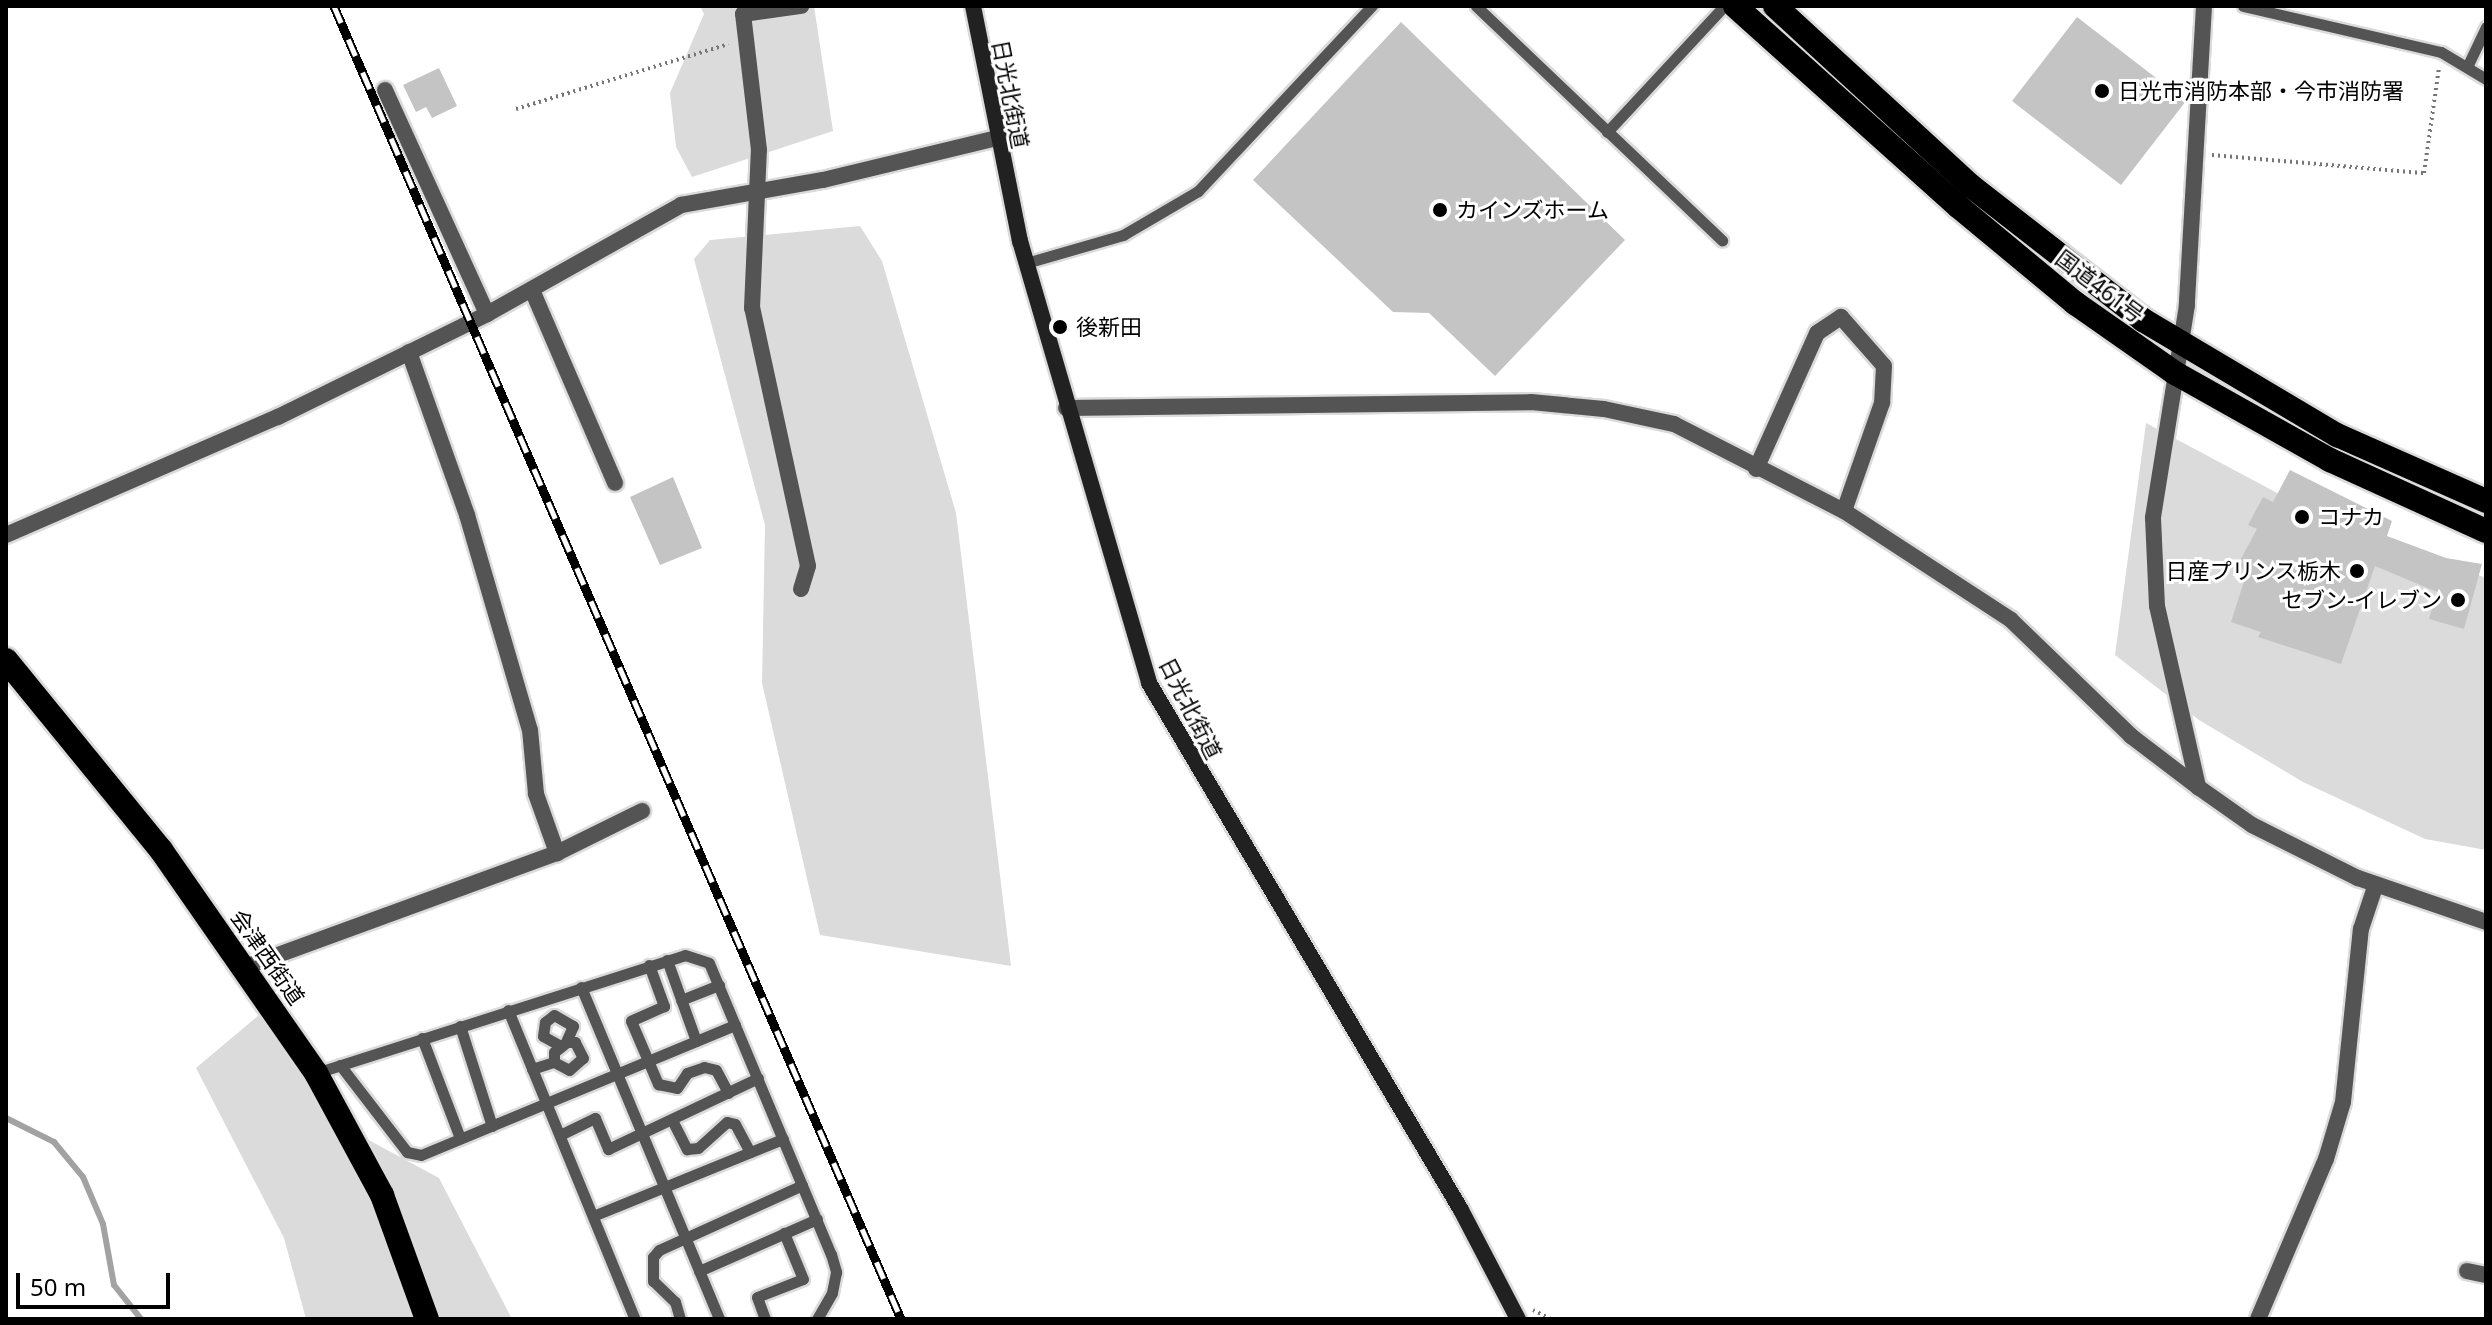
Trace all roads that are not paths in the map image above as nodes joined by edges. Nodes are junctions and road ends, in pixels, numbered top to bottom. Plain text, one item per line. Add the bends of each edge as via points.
1 (801, 6) edge
2 (973, 6) edge
3 (1372, 6) edge
4 (1476, 6) edge
5 (1724, 6) edge
6 (1735, 6) edge
7 (1775, 6) edge
8 (2204, 6) edge
9 (2243, 6) edge
10 (2486, 27) edge
11 (2467, 67) junction
12 (2486, 79) edge
13 (385, 90) dead end
14 (1607, 132) junction
15 (997, 138) junction
16 (755, 190) junction
17 (1722, 240) dead end
18 (1026, 263) junction
19 (532, 290) junction
20 (487, 314) junction
21 (2180, 345) junction
22 (409, 352) junction
23 (2175, 373) junction
24 (1066, 408) junction
25 (1756, 469) junction
26 (615, 483) dead end
27 (2486, 501) edge
28 (1844, 511) junction
29 (2486, 531) edge
30 (6, 535) edge
31 (801, 589) dead end
32 (6, 660) edge
33 (2198, 787) junction
34 (642, 811) dead end
35 (557, 853) junction
36 (2376, 884) junction
37 (2486, 922) edge
38 (667, 960) junction
39 (649, 965) junction
40 (245, 967) junction
41 (719, 985) junction
42 (581, 987) junction
43 (681, 1000) junction
44 (508, 1010) junction
45 (592, 1015) junction
46 (571, 1024) junction
47 (735, 1025) junction
48 (460, 1026) junction
49 (422, 1038) junction
50 (696, 1041) junction
51 (562, 1044) junction
52 (554, 1062) junction
53 (645, 1062) junction
54 (340, 1065) junction
55 (532, 1069) junction
56 (316, 1073) junction
57 (617, 1073) junction
58 (758, 1078) junction
59 (728, 1093) junction
60 (546, 1103) junction
61 (672, 1120) junction
62 (492, 1126) junction
63 (642, 1134) junction
64 (560, 1135) junction
65 (460, 1138) junction
66 (783, 1139) junction
67 (750, 1152) junction
68 (802, 1185) junction
69 (664, 1187) junction
70 (593, 1216) junction
71 (817, 1219) junction
72 (784, 1233) junction
73 (684, 1236) junction
74 (699, 1271) junction
75 (2467, 1271) dead end
76 (2486, 1275) edge
77 (427, 1319) edge
78 (635, 1319) edge
79 (680, 1319) edge
80 (719, 1319) edge
81 (765, 1319) edge
82 (817, 1319) edge
83 (1518, 1319) edge
84 (2258, 1319) edge

1 - 16 street via 743,14 759,150
2 - 15 street, 日光北街道
3 - 18 lane via 1198,191 1123,235
4 - 14 lane
5 - 14 lane
6 - 23 highway, 国道461号 via 1861,124 2026,263
7 - 21 highway, 国道461号 via 1971,186
8 - 21 street via 2198,154
9 - 11 lane via 2441,52
10 - 11 lane
11 - 12 lane
13 - 20 street
14 - 17 lane
15 - 16 street via 823,180
15 - 18 street, 日光北街道
16 - 19 street via 681,205
16 - 31 street via 752,308 808,566
18 - 24 street, 日光北街道
19 - 20 street
19 - 26 street
20 - 22 street
21 - 23 street
21 - 27 highway, 国道461号 via 2337,435
22 - 30 street via 278,417
22 - 35 street via 467,515 530,730 536,794
23 - 29 highway, 国道461号 via 2330,460
23 - 33 street via 2153,518 2157,606
24 - 25 street via 1546,403 1674,424
24 - 83 street, 日光北街道 via 1149,683 1461,1210
25 - 28 street
25 - 28 street via 1817,333 1841,317 1884,366 1882,403
28 - 33 street via 2011,620 2131,736
32 - 40 highway, 会津西街道 via 96,765
33 - 36 street via 2252,825
34 - 35 street
35 - 40 street
36 - 37 street
36 - 84 street via 2361,929 2343,1102 2326,1159
38 - 39 lane
38 - 41 lane via 685,955 709,963
38 - 43 lane
39 - 42 lane
39 - 53 lane via 664,1006 631,1021
40 - 56 highway, 会津西街道
41 - 43 lane
41 - 47 lane
42 - 44 lane
42 - 45 lane
43 - 50 lane
44 - 48 lane
44 - 55 lane
45 - 46 lane
45 - 57 lane
46 - 51 lane
46 - 51 lane via 554,1015 545,1022 545,1040
47 - 50 lane
47 - 58 lane
48 - 49 lane
48 - 62 lane
49 - 54 lane
49 - 65 lane
50 - 53 lane
51 - 52 lane
51 - 52 lane via 580,1048 580,1064 569,1070
52 - 55 lane
53 - 57 lane
53 - 59 lane via 658,1084 670,1090 692,1069 704,1067 716,1070
54 - 56 lane
54 - 65 lane via 407,1152 421,1155
55 - 60 lane
56 - 77 highway, 会津西街道 via 382,1195
57 - 60 lane
57 - 63 lane
58 - 59 lane
58 - 66 lane
59 - 61 lane
60 - 62 lane
60 - 64 lane
61 - 63 lane
61 - 67 lane via 687,1149 698,1148 727,1122 735,1124
62 - 65 lane
63 - 64 lane via 608,1149 595,1118
63 - 69 lane
64 - 70 lane
66 - 67 lane
66 - 68 lane
67 - 69 lane
68 - 71 lane
68 - 73 lane
69 - 70 lane
69 - 73 lane
70 - 78 lane
71 - 72 lane
71 - 82 lane via 836,1272
72 - 74 lane
72 - 81 lane via 803,1279 757,1297
73 - 74 lane
73 - 79 lane via 659,1250 652,1268 653,1281 675,1302
74 - 80 lane
75 - 76 street

